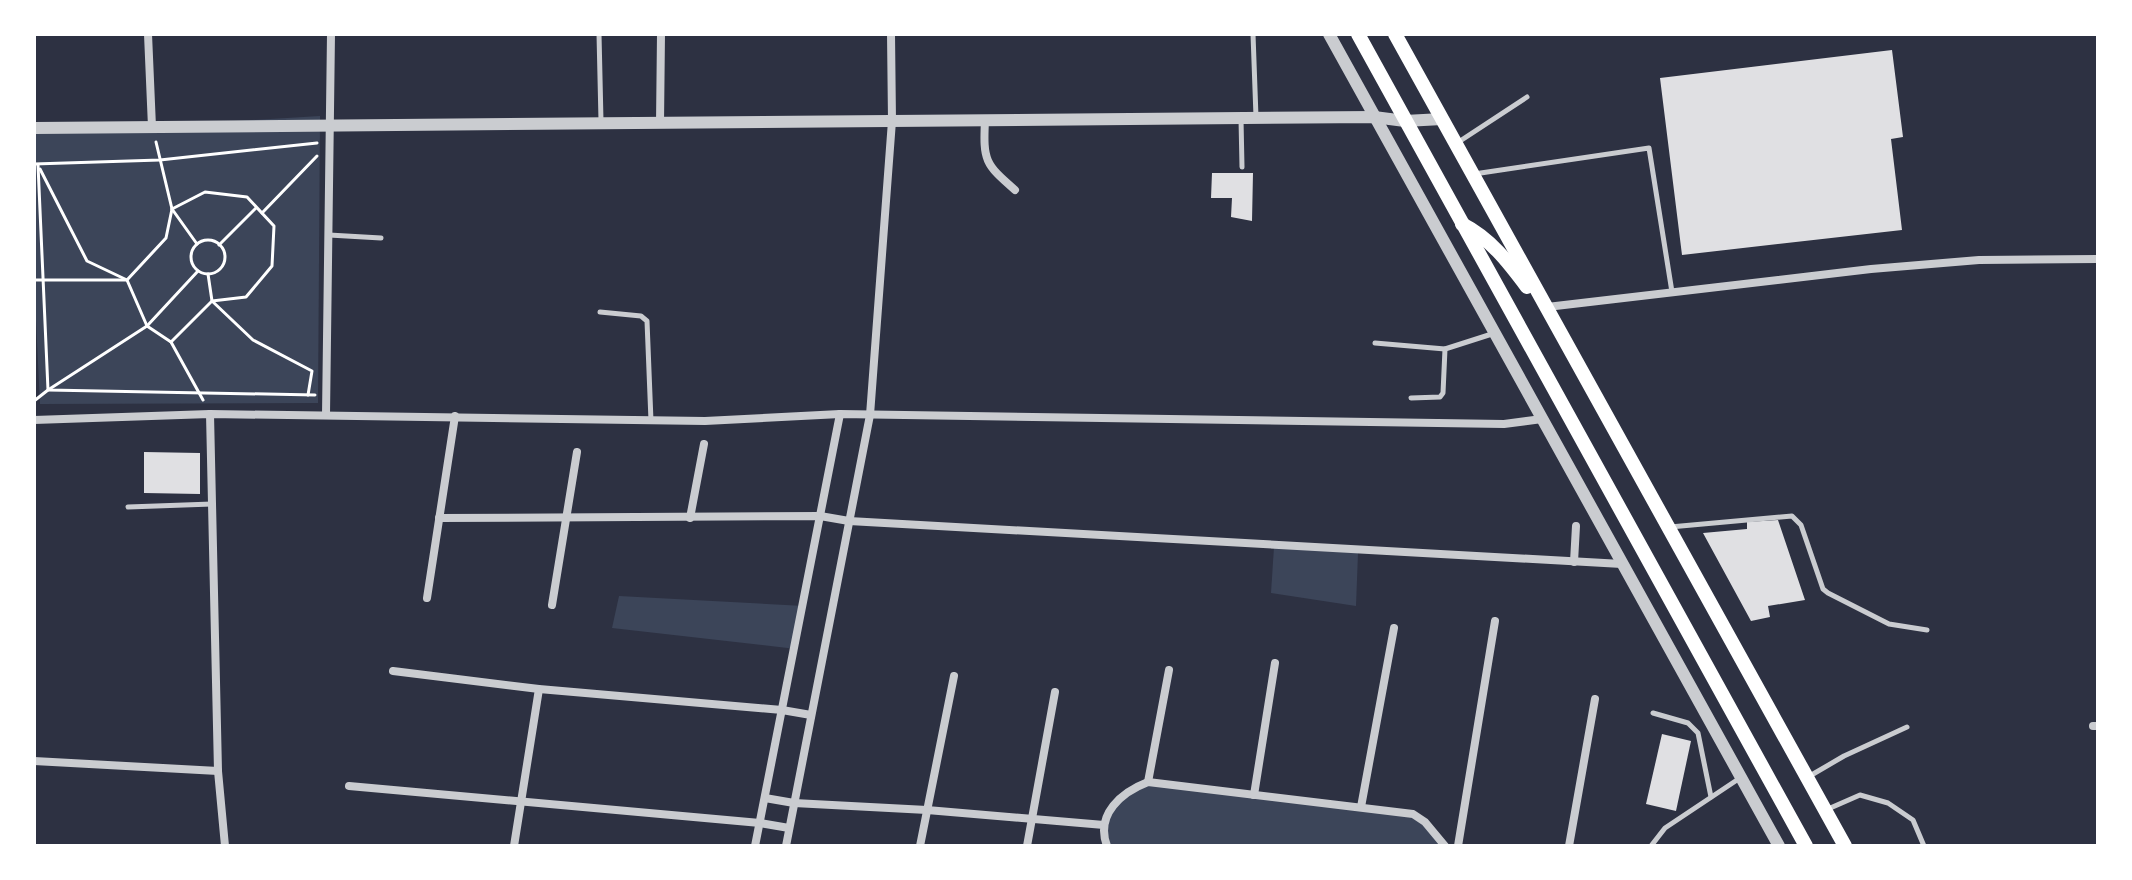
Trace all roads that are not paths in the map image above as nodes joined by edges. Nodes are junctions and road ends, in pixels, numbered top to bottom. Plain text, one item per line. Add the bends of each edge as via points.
1 (148, 34) edge
2 (331, 34) edge
3 (599, 34) edge
4 (661, 34) edge
5 (891, 34) edge
6 (1253, 34) edge
7 (1329, 34) edge
8 (1358, 34) edge
9 (1395, 34) edge
10 (1527, 97) dead end
11 (1374, 117) junction
12 (1241, 118) junction
13 (1256, 118) junction
14 (1442, 119) junction
15 (985, 120) junction
16 (892, 121) junction
17 (1405, 121) junction
18 (601, 123) junction
19 (660, 123) junction
20 (331, 125) junction
21 (152, 127) junction
22 (34, 128) edge
23 (1456, 143) junction
24 (1242, 167) dead end
25 (1473, 175) junction
26 (1015, 190) dead end
27 (1462, 224) junction
28 (329, 235) junction
29 (381, 238) dead end
30 (2098, 259) edge
31 (1672, 292) junction
32 (1547, 307) junction
33 (600, 312) dead end
34 (1495, 333) junction
35 (1375, 343) dead end
36 (1445, 349) junction
37 (1411, 398) dead end
38 (210, 414) junction
39 (840, 414) junction
40 (326, 415) junction
41 (870, 415) junction
42 (455, 416) junction
43 (1542, 419) junction
44 (34, 420) edge
45 (651, 421) junction
46 (704, 444) dead end
47 (577, 452) dead end
48 (212, 504) junction
49 (128, 507) dead end
50 (820, 516) junction
51 (439, 518) junction
52 (566, 518) junction
53 (690, 518) junction
54 (849, 521) junction
55 (1576, 526) dead end
56 (1669, 527) junction
57 (1574, 562) junction
58 (1622, 564) junction
59 (427, 598) dead end
60 (552, 605) dead end
61 (1495, 621) dead end
62 (1394, 628) dead end
63 (1927, 630) dead end
64 (1275, 663) dead end
65 (1169, 670) dead end
66 (393, 671) dead end
67 (954, 676) dead end
68 (539, 689) junction
69 (1055, 692) dead end
70 (1595, 699) dead end
71 (782, 710) junction
72 (1653, 713) dead end
73 (811, 715) junction
74 (1907, 727) dead end
75 (34, 761) edge
76 (218, 771) junction
77 (1807, 777) junction
78 (1741, 778) junction
79 (1148, 782) junction
80 (349, 786) dead end
81 (1254, 795) junction
82 (1711, 797) junction
83 (765, 798) junction
84 (522, 801) junction
85 (794, 803) junction
86 (1361, 807) junction
87 (927, 810) junction
88 (1825, 810) junction
89 (1032, 818) junction
90 (760, 823) junction
91 (1104, 825) junction
92 (789, 828) junction
93 (225, 846) edge
94 (514, 846) edge
95 (755, 846) edge
96 (786, 846) edge
97 (920, 846) edge
98 (1027, 846) edge
99 (1107, 846) edge
100 (1445, 846) edge
101 (1458, 846) edge
102 (1569, 846) edge
103 (1651, 846) edge
104 (1779, 846) edge
105 (1806, 846) edge
106 (1845, 846) edge
107 (1924, 846) edge

1 - 21 street
2 - 20 street
3 - 18 lane
4 - 19 street
5 - 16 street
6 - 13 lane
7 - 11 street
8 - 17 main road
9 - 14 main road
10 - 23 lane
11 - 13 street
11 - 17 street
11 - 34 street
12 - 13 street
12 - 15 street
12 - 24 lane
14 - 17 street
14 - 23 main road
15 - 16 street
15 - 26 street via 987,162
16 - 19 street
16 - 41 street
17 - 27 main road
18 - 19 street
18 - 20 street
20 - 21 street
20 - 28 street
21 - 22 street
23 - 25 main road
25 - 31 lane via 1649,148
25 - 32 main road
27 - 32 main road via 1494,247
27 - 105 main road
28 - 29 lane
28 - 40 street
30 - 31 street via 1979,260
31 - 32 street
32 - 56 main road
33 - 45 lane via 647,321
34 - 36 lane
34 - 43 street
35 - 36 lane
36 - 37 lane via 1443,393
38 - 40 street
38 - 44 street
38 - 48 street
39 - 41 street
39 - 45 street
39 - 50 street
40 - 42 street
41 - 43 street via 1504,424
41 - 54 street
42 - 45 street
42 - 51 street
43 - 58 street
46 - 53 street
47 - 52 street
48 - 49 lane
48 - 76 street
50 - 53 street
50 - 54 street
50 - 71 street
51 - 52 street
51 - 59 street
52 - 53 street
52 - 60 street
54 - 57 street
54 - 73 street
55 - 57 street
56 - 63 lane via 1792,516 1801,525 1823,589 1889,624
56 - 77 main road
57 - 58 street
58 - 78 street
61 - 101 street
62 - 86 street
64 - 81 street
65 - 79 street
66 - 68 street
67 - 87 street
68 - 71 street
68 - 84 street
69 - 89 street
70 - 102 street
71 - 73 street
71 - 83 street
72 - 82 lane via 1688,723 1698,733
73 - 85 street
74 - 77 lane
75 - 76 street
76 - 93 street
77 - 88 main road
78 - 82 lane
78 - 104 street
79 - 81 street
79 - 91 street via 1126,791
80 - 84 street
81 - 86 street
82 - 103 lane via 1665,828
83 - 85 street
83 - 90 street
84 - 90 street
84 - 94 street
85 - 87 street
85 - 92 street
86 - 100 street via 1413,814
87 - 89 street
87 - 97 street
88 - 106 main road
88 - 107 lane via 1860,795 1888,803 1913,820
89 - 91 street
89 - 98 street
90 - 92 street
90 - 95 street
91 - 99 street
92 - 96 street

